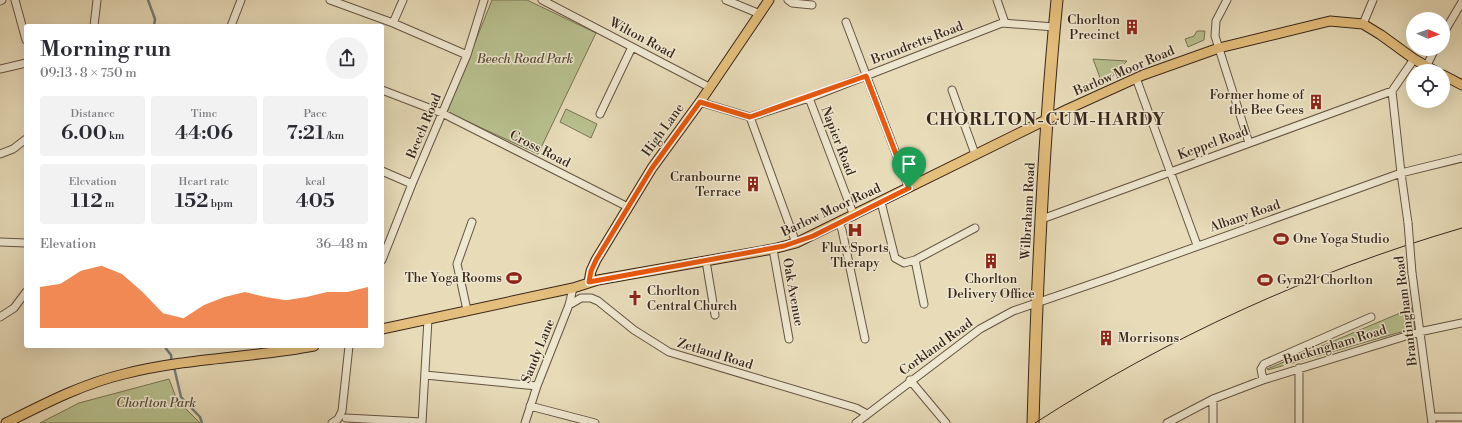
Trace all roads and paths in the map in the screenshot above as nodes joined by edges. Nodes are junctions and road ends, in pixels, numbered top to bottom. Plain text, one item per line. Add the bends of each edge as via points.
1 (15, 0) edge
2 (97, 0) edge
3 (242, 0) edge
4 (330, 0) edge
5 (403, 0) edge
6 (484, 0) edge
7 (542, 0) edge
8 (726, 0) edge
9 (769, 0) edge
10 (788, 0) edge
11 (997, 0) edge
12 (1057, 0) edge
13 (1227, 0) edge
14 (1373, 0) edge
15 (1462, 2) edge
16 (812, 5) dead end
17 (760, 14) junction
18 (846, 22) dead end
19 (1450, 22) edge
20 (393, 23) junction
21 (1005, 23) junction
22 (94, 24) edge
23 (232, 24) edge
24 (1363, 24) junction
25 (1054, 27) junction
26 (24, 33) edge
27 (632, 47) junction
28 (1219, 48) junction
29 (467, 55) junction
30 (1414, 60) junction
31 (24, 63) edge
32 (1422, 64) edge
33 (0, 68) edge
34 (866, 76) junction
35 (1136, 78) junction
36 (1450, 79) edge
37 (1462, 86) edge
38 (709, 88) junction
39 (952, 90) dead end
40 (384, 91) edge
41 (1392, 91) junction
42 (809, 98) junction
43 (700, 102) junction
44 (442, 113) junction
45 (600, 114) dead end
46 (750, 117) junction
47 (1046, 120) junction
48 (24, 141) edge
49 (1249, 143) junction
50 (0, 154) edge
51 (976, 154) junction
52 (1462, 158) edge
53 (1171, 171) junction
54 (384, 172) edge
55 (1401, 174) junction
56 (412, 184) junction
57 (909, 188) junction
58 (881, 202) junction
59 (628, 207) junction
60 (854, 216) junction
61 (1042, 219) junction
62 (472, 222) dead end
63 (839, 223) junction
64 (975, 228) dead end
65 (386, 241) edge
66 (0, 242) edge
67 (24, 243) edge
68 (796, 243) junction
69 (1197, 245) junction
70 (773, 249) junction
71 (915, 260) junction
72 (706, 261) junction
73 (589, 282) junction
74 (573, 288) junction
75 (24, 295) edge
76 (1037, 303) junction
77 (924, 304) dead end
78 (569, 305) junction
79 (467, 310) junction
80 (715, 315) dead end
81 (0, 317) edge
82 (1371, 317) dead end
83 (428, 319) junction
84 (1462, 323) edge
85 (384, 329) edge
86 (1419, 332) junction
87 (789, 339) dead end
88 (865, 339) dead end
89 (302, 348) edge
90 (349, 348) edge
91 (1299, 368) junction
92 (425, 375) junction
93 (910, 380) junction
94 (1263, 380) junction
95 (537, 386) junction
96 (1213, 399) junction
97 (530, 406) junction
98 (867, 414) junction
99 (1462, 417) edge
100 (346, 418) dead end
101 (1432, 420) edge
102 (6, 423) edge
103 (332, 423) edge
104 (422, 423) edge
105 (524, 423) edge
106 (595, 423) edge
107 (856, 423) edge
108 (946, 423) edge
109 (1034, 423) edge
110 (1168, 423) edge
111 (1213, 423) edge
112 (1299, 423) edge

1 - 26 street
2 - 22 street
3 - 23 street
4 - 20 street
5 - 20 street
6 - 29 street, Beech Road
7 - 27 street, Wilton Road
8 - 17 street
9 - 17 main road, High Lane
10 - 16 street via 792,3
11 - 21 street
12 - 25 highway, Wilbraham Road
13 - 28 street via 1214,28
14 - 24 street
15 - 19 street
17 - 38 main road, High Lane
18 - 34 street
20 - 29 street
21 - 25 street, Brundretts Road
21 - 34 street, Brundretts Road
24 - 28 main road, Barlow Moor Road via 1330,21
24 - 30 main road via 1381,34
25 - 47 highway, Wilbraham Road
27 - 38 street, Wilton Road
27 - 45 street
28 - 35 main road, Barlow Moor Road
28 - 49 street
29 - 44 street, Beech Road
30 - 32 main road
30 - 41 street
31 - 33 street
34 - 42 street, Brundretts Road
34 - 57 street
35 - 47 main road, Barlow Moor Road
35 - 53 street
36 - 37 main road
38 - 43 main road, High Lane
39 - 51 street
40 - 44 street, Cross Road
41 - 49 street, Keppel Road
41 - 55 street, Brantingham Road
42 - 46 street, Brundretts Road
42 - 60 street, Napier Road
43 - 46 street
43 - 59 main road, High Lane via 652,168
44 - 56 street, Beech Road
44 - 59 street, Cross Road
46 - 68 street
47 - 51 main road, Barlow Moor Road
47 - 61 highway, Wilbraham Road
48 - 50 street
49 - 53 street, Keppel Road
51 - 57 main road, Barlow Moor Road
52 - 55 street, Albany Road
53 - 61 street, Keppel Road
53 - 69 street
54 - 56 street
55 - 69 street, Albany Road
55 - 86 street, Brantingham Road, bridge
56 - 65 street, Beech Road
57 - 58 main road, Barlow Moor Road
58 - 60 main road, Barlow Moor Road
58 - 71 street via 895,258 904,263
59 - 73 main road, High Lane via 596,260
60 - 63 main road, Barlow Moor Road
61 - 76 highway, Wilbraham Road
62 - 79 street via 457,264
63 - 68 main road, Barlow Moor Road
63 - 88 street
64 - 71 street
66 - 67 street
68 - 70 main road, Barlow Moor Road
69 - 76 street, Albany Road
70 - 72 main road, Barlow Moor Road
70 - 87 street, Oak Avenue
71 - 77 street
72 - 73 main road, Barlow Moor Road
72 - 80 street
73 - 74 main road, Barlow Moor Road
74 - 78 street, Sandy Lane
74 - 79 main road, Barlow Moor Road
75 - 81 street via 14,308
76 - 93 street, Corkland Road via 996,319
76 - 109 highway, Wilbraham Road
78 - 95 street, Sandy Lane
78 - 98 street, Zetland Road via 580,298 591,298 669,352 856,408
79 - 83 main road, Barlow Moor Road
82 - 94 street, Buckingham Road via 1264,364 1261,369
83 - 85 main road, Barlow Moor Road
83 - 92 street
84 - 86 street, Buckingham Road
86 - 91 street, Buckingham Road
86 - 101 street, Brantingham Road
89 - 102 main road via 162,366 122,374 63,394
90 - 103 street via 342,411
91 - 94 street, Buckingham Road
91 - 112 street
92 - 95 street
92 - 104 street
93 - 98 street, Corkland Road
93 - 108 street
94 - 96 street, Buckingham Road
95 - 97 street, Sandy Lane
96 - 110 street, Buckingham Road
96 - 111 street
97 - 105 street, Sandy Lane
97 - 106 street
98 - 107 street, Corkland Road
99 - 101 street
100 - 104 street

